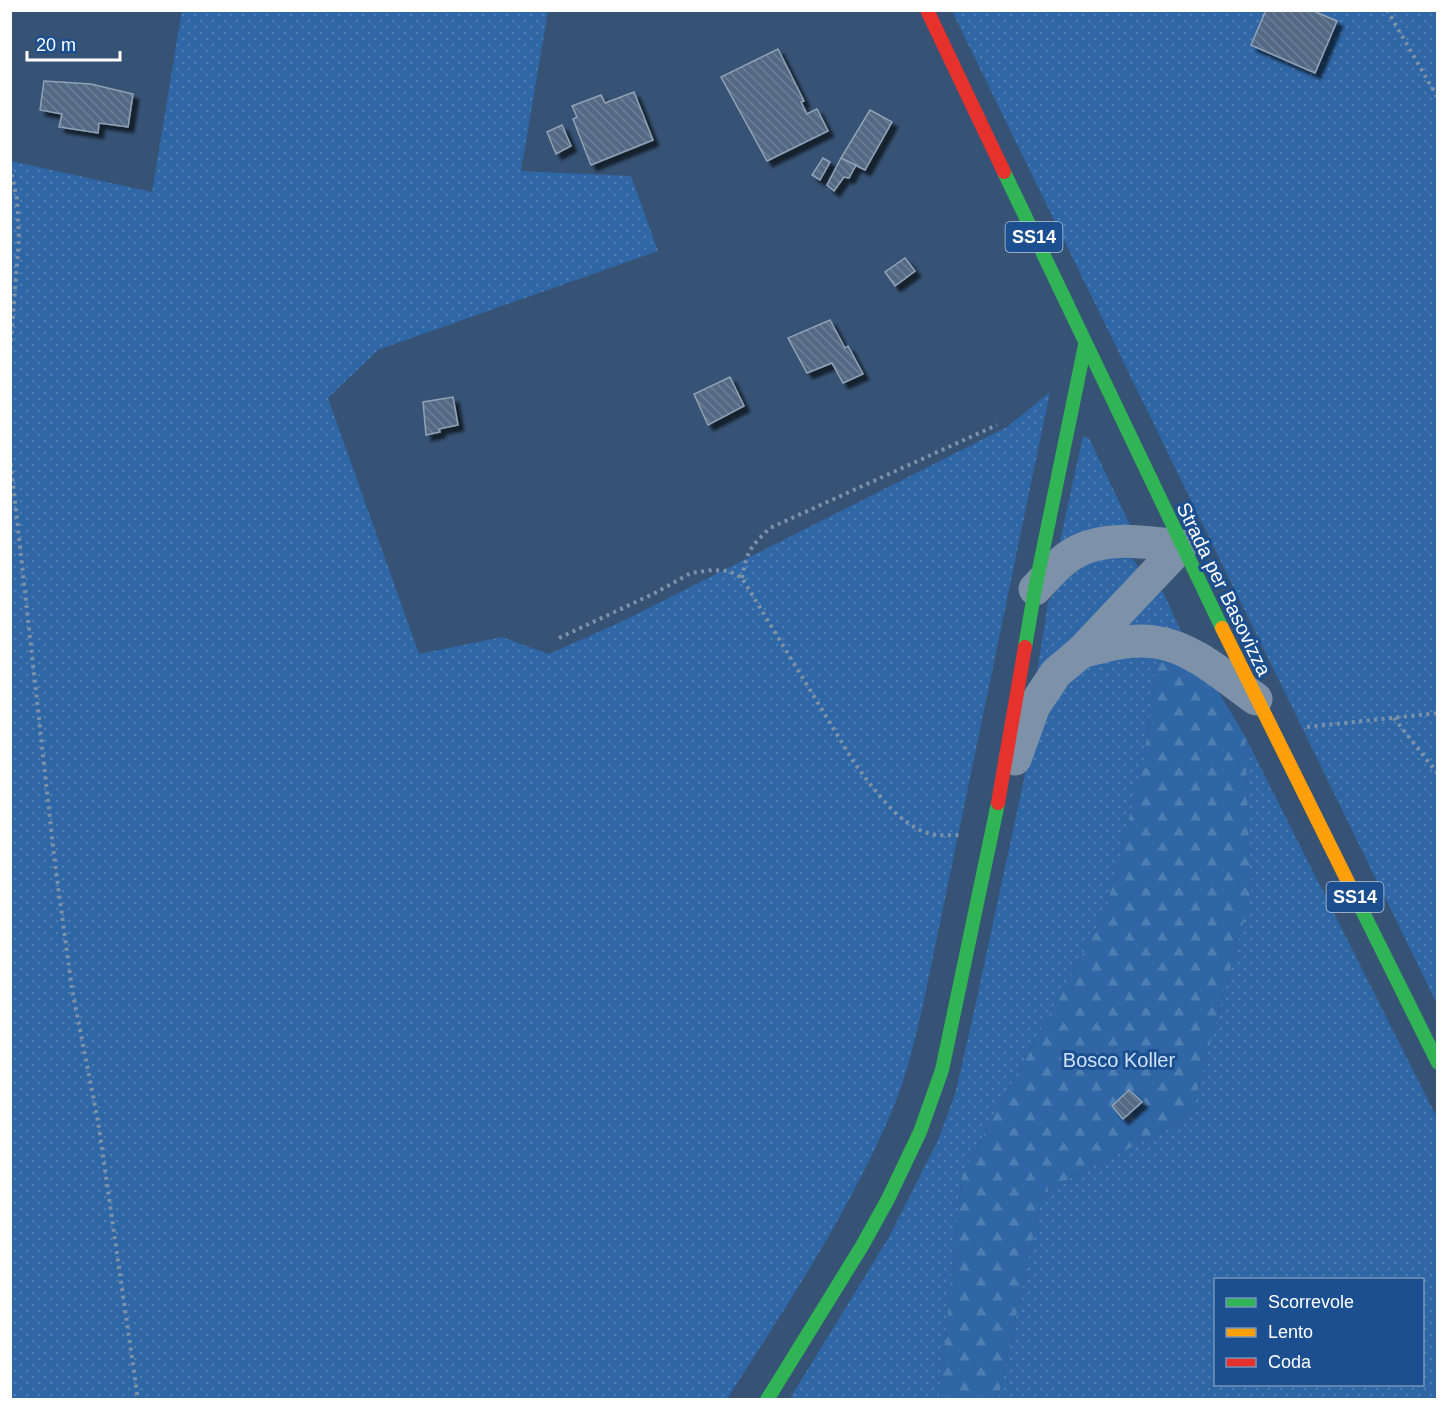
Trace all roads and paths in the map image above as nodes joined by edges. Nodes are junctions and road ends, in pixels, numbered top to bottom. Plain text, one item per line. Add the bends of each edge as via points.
1 (927, 10) edge
2 (1387, 10) edge
3 (1437, 98) edge
4 (10, 167) edge
5 (1084, 345) junction
6 (10, 354) edge
7 (997, 425) dead end
8 (10, 456) edge
9 (1181, 546) junction
10 (742, 578) junction
11 (1035, 589) junction
12 (559, 638) dead end
13 (1081, 652) junction
14 (1256, 699) junction
15 (1437, 713) edge
16 (1394, 718) junction
17 (1272, 731) junction
18 (1437, 774) edge
19 (978, 838) junction
20 (1437, 1063) edge
21 (138, 1400) edge
22 (767, 1400) edge

1 - 5 main road, Strada per Basovizza / SS14
2 - 3 path
4 - 6 path via 19,238
5 - 9 main road, Strada per Basovizza / SS14
5 - 11 main road
7 - 10 path via 770,528 752,545
8 - 21 path via 56,875 72,989 98,1120
9 - 11 street via 1119,541 1096,545 1077,551
9 - 13 street
9 - 14 main road, Strada per Basovizza / SS14
10 - 12 path via 729,571 691,573
10 - 19 path via 875,791 898,815 923,831
11 - 19 main road
13 - 14 street via 1132,641 1175,647 1206,663
13 - 19 street via 1056,673 1034,706
14 - 17 main road, Strada per Basovizza / SS14
15 - 16 path
16 - 17 path
16 - 18 path
17 - 20 main road, Strada per Basovizza / SS14
19 - 22 main road via 942,1070 920,1132 862,1246

